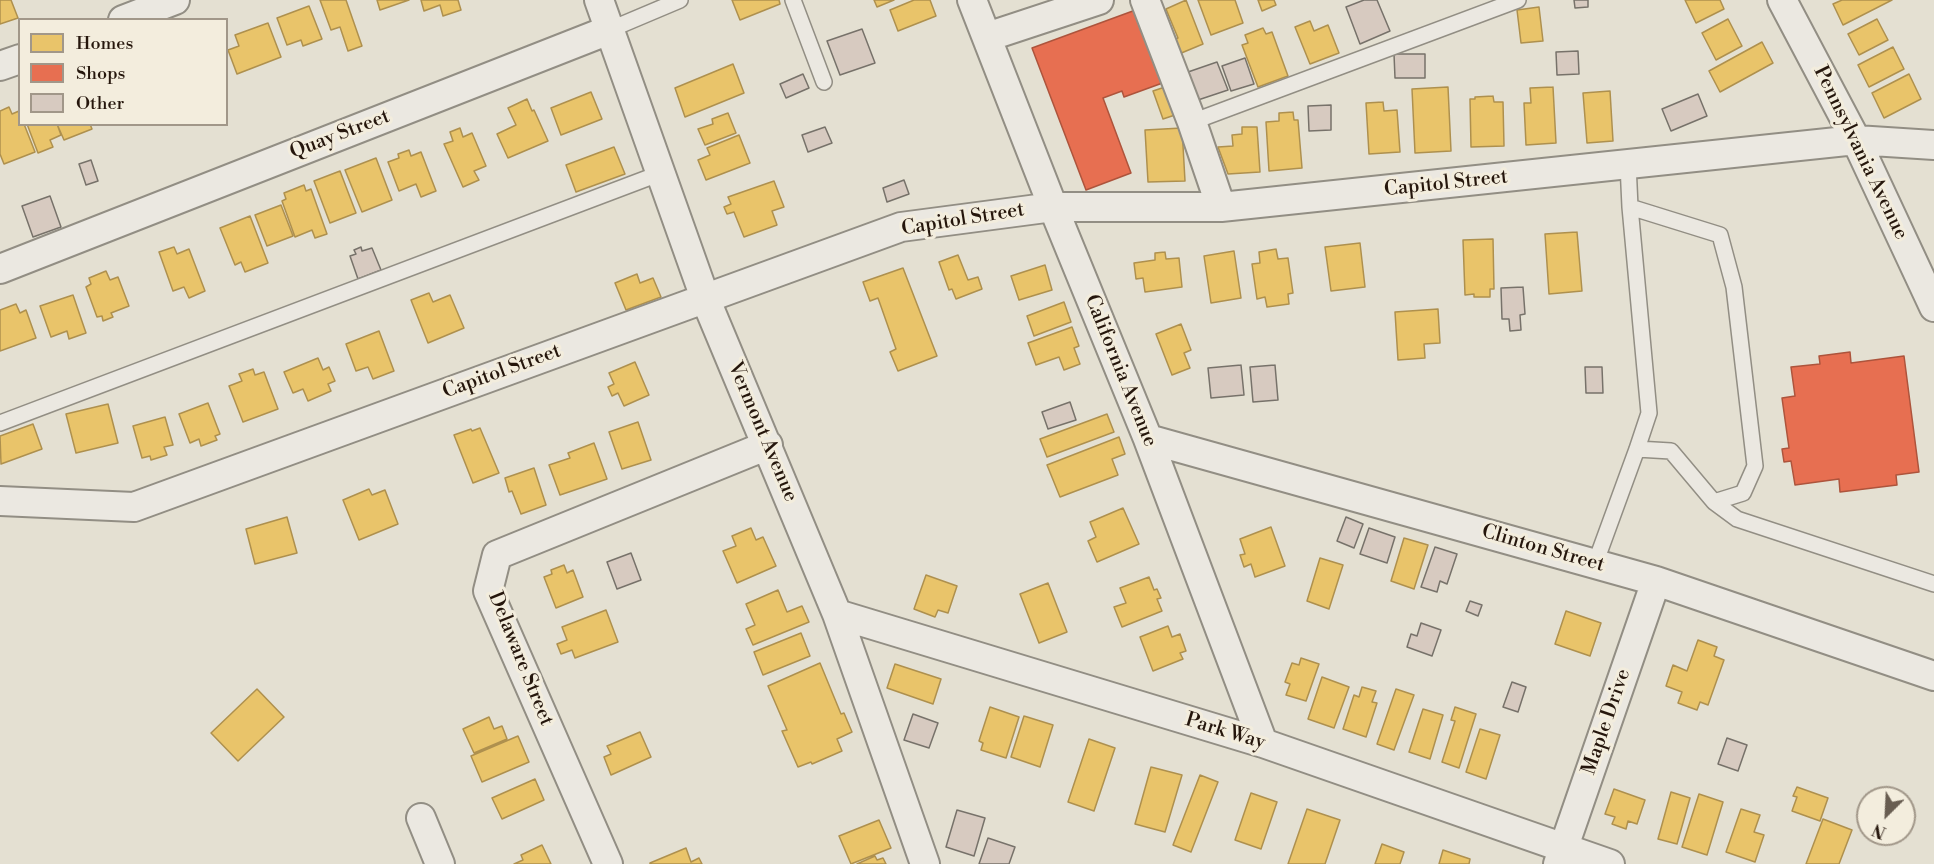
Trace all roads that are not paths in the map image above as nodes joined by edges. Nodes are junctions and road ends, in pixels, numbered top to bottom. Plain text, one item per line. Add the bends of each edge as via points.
1 (175, 0) edge
2 (599, 0) edge
3 (680, 0) edge
4 (793, 0) edge
5 (972, 0) edge
6 (1099, 0) edge
7 (1145, 0) edge
8 (1518, 0) edge
9 (1782, 0) edge
10 (128, 18) edge
11 (609, 30) junction
12 (987, 38) junction
13 (18, 60) edge
14 (0, 66) edge
15 (824, 82) dead end
16 (1192, 122) junction
17 (1856, 140) junction
18 (1934, 145) edge
19 (1628, 164) junction
20 (661, 173) junction
21 (1053, 207) junction
22 (1221, 207) junction
23 (1630, 207) junction
24 (0, 269) edge
25 (705, 298) junction
26 (1934, 307) edge
27 (0, 423) edge
28 (1148, 439) junction
29 (768, 445) junction
30 (1637, 450) junction
31 (0, 501) edge
32 (1714, 502) junction
33 (1595, 564) junction
34 (1656, 581) junction
35 (1934, 584) edge
36 (837, 614) junction
37 (1934, 676) edge
38 (1263, 743) junction
39 (421, 818) dead end
40 (1560, 856) edge
41 (440, 864) edge
42 (608, 864) edge
43 (925, 864) edge
44 (1610, 864) edge

1 - 10 street
2 - 11 street, Vermont Avenue
3 - 11 lane, Quay Street
4 - 15 lane
5 - 12 street, California Avenue
6 - 12 street
7 - 16 street
8 - 16 lane
9 - 17 street, Pennsylvania Avenue
11 - 20 street, Vermont Avenue
11 - 24 street, Quay Street
12 - 21 street, California Avenue
13 - 14 street
16 - 22 street
17 - 18 street, Capitol Street
17 - 19 street, Capitol Street
17 - 26 street, Pennsylvania Avenue
19 - 22 street, Capitol Street
19 - 23 lane
20 - 25 street, Vermont Avenue
20 - 27 lane
21 - 22 street, Capitol Street
21 - 25 street, Capitol Street via 901,227
21 - 28 street, California Avenue
23 - 30 lane via 1649,413
23 - 32 lane via 1720,235 1734,287 1755,466 1743,493
25 - 29 street, Vermont Avenue
25 - 31 street, Capitol Street via 134,507
28 - 33 street, Clinton Street
28 - 38 street, California Avenue
29 - 36 street, Vermont Avenue
29 - 42 street, Delaware Street via 497,555 488,591
30 - 32 lane via 1671,451
30 - 33 lane
32 - 35 lane via 1737,519
33 - 34 street, Clinton Street
34 - 37 street, Clinton Street
34 - 40 street, Maple Drive
36 - 38 street, Park Way
36 - 43 street, Vermont Avenue
38 - 40 street, Park Way
39 - 41 street
40 - 44 street, Park Way

